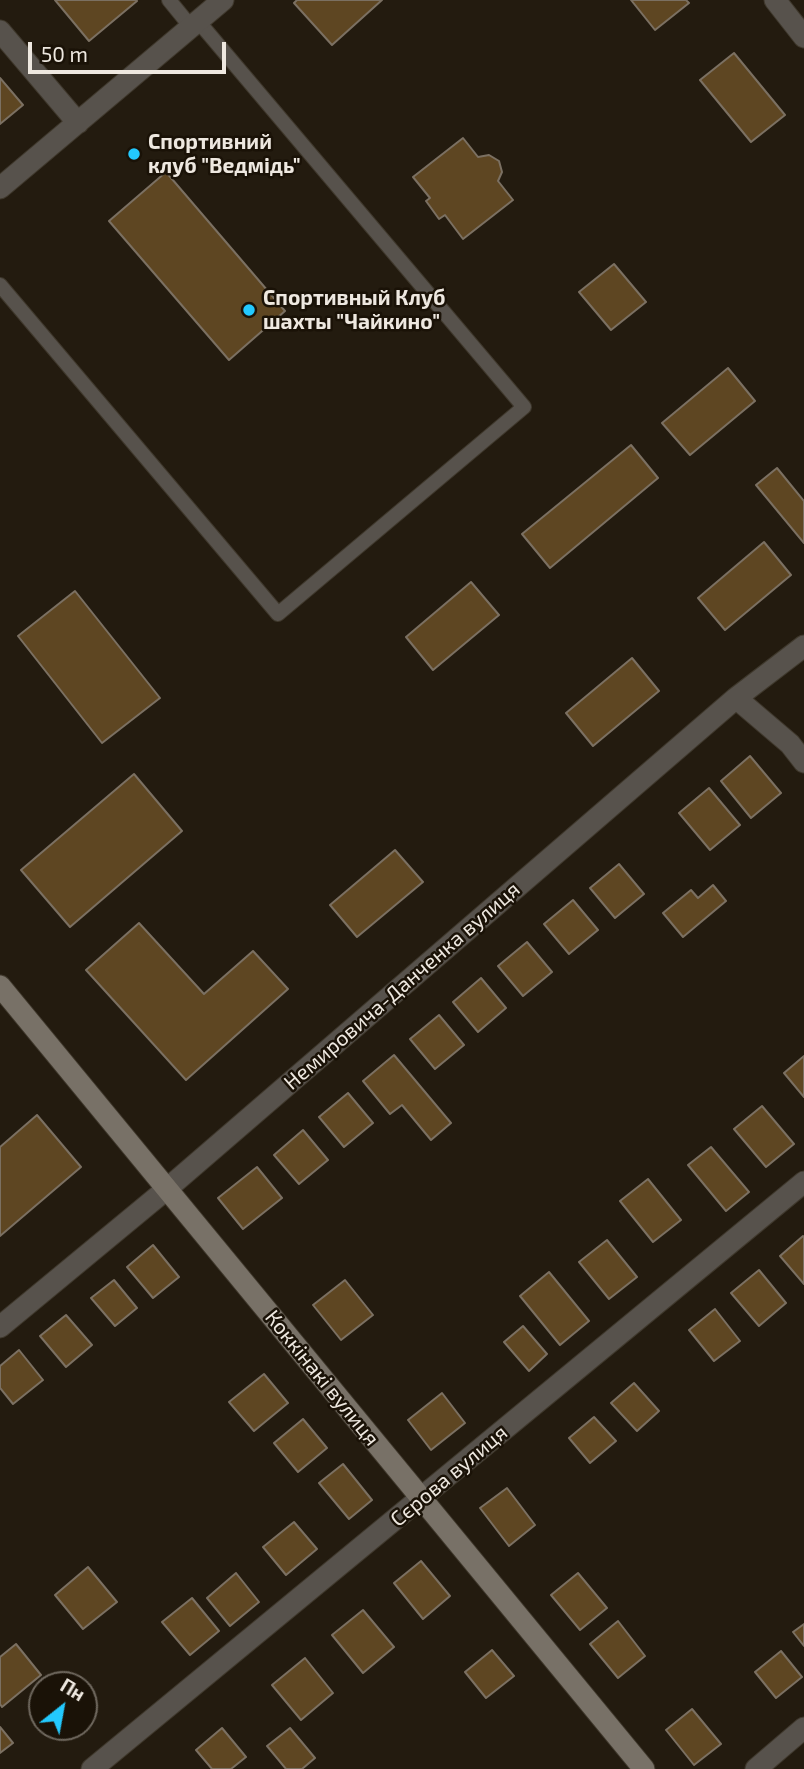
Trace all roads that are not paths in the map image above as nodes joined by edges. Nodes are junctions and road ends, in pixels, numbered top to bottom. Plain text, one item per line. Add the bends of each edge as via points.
1 (169, 0) edge
2 (223, 0) edge
3 (775, 0) edge
4 (194, 24) junction
5 (0, 30) edge
6 (804, 37) edge
7 (78, 122) junction
8 (0, 188) edge
9 (0, 285) edge
10 (804, 646) edge
11 (736, 698) junction
12 (804, 762) edge
13 (0, 986) edge
14 (804, 1182) edge
15 (168, 1188) junction
16 (0, 1327) edge
17 (422, 1499) junction
18 (804, 1728) edge
19 (92, 1769) edge
20 (644, 1769) edge
21 (756, 1769) edge

1 - 4 lane
2 - 4 street
3 - 6 street
4 - 7 street
4 - 9 lane via 524,407 278,614
5 - 7 street
7 - 8 street
10 - 11 street, Немировича-Данченка вулиця
11 - 12 street via 790,744
11 - 15 street, Немировича-Данченка вулиця
13 - 15 street, Коккінакі вулиця
14 - 17 street, Сєрова вулиця
15 - 16 street, Немировича-Данченка вулиця
15 - 17 street, Коккінакі вулиця
17 - 19 street, Сєрова вулиця
17 - 20 street, Коккінакі вулиця
18 - 21 street

